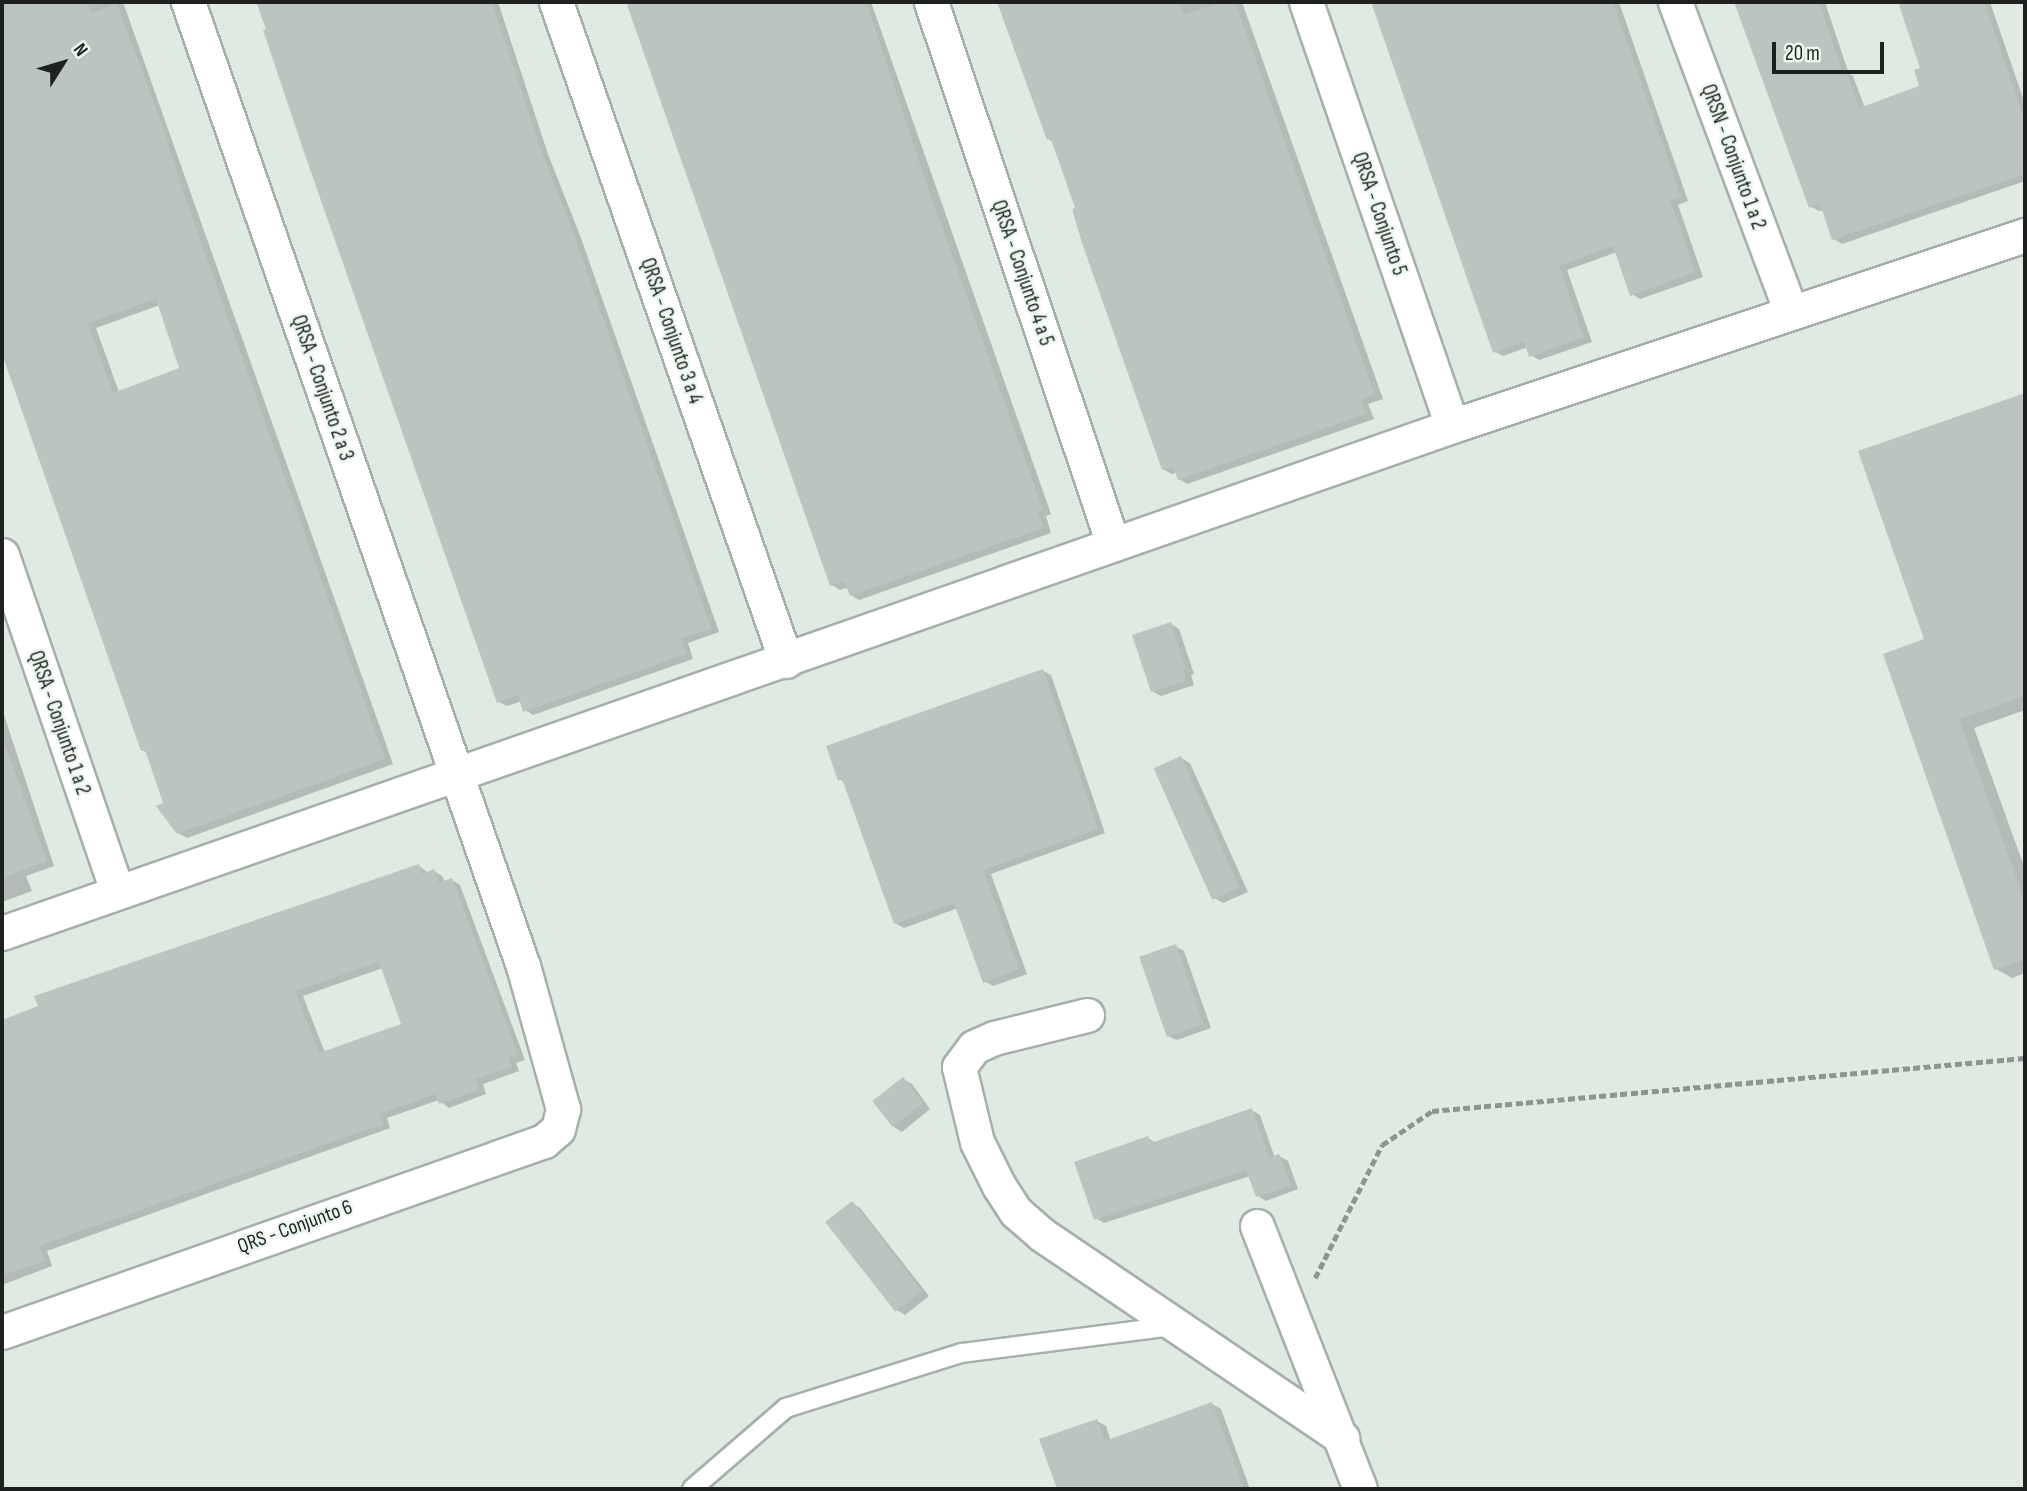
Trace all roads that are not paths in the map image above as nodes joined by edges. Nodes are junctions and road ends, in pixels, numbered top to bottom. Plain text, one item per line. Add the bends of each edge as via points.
1 (188, 2) edge
2 (556, 2) edge
3 (931, 2) edge
4 (1306, 2) edge
5 (1675, 2) edge
6 (2025, 235) edge
7 (1791, 312) junction
8 (1452, 426) junction
9 (1113, 544) junction
10 (2, 555) edge
11 (786, 661) junction
12 (456, 775) junction
13 (117, 891) junction
14 (2, 933) edge
15 (1087, 1015) dead end
16 (563, 1100) joint
17 (1257, 1226) dead end
18 (1177, 1326) junction
19 (2, 1332) edge
20 (1342, 1438) junction
21 (692, 1489) edge
22 (1360, 1489) edge

1 - 12 street, QRSA - Conjunto 2 a 3
2 - 11 street, QRSA - Conjunto 3 a 4
3 - 9 street, QRSA - Conjunto 4 a 5
4 - 8 street, QRSA - Conjunto 5
5 - 7 street, QRSN - Conjunto 1 a 2
6 - 7 street
7 - 8 street
8 - 9 street
9 - 11 street
10 - 13 street, QRSA - Conjunto 1 a 2
11 - 12 street
12 - 13 street
12 - 16 street, QRSA - Conjunto 2 a 3 via 523,966
13 - 14 street
15 - 18 street via 1018,1030 974,1047 959,1067 965,1102 977,1142 1016,1212 1041,1234
16 - 19 street, QRS - Conjunto 6 via 558,1129 544,1141
17 - 20 street
18 - 20 street
18 - 21 lane via 962,1353 786,1408
20 - 22 street

